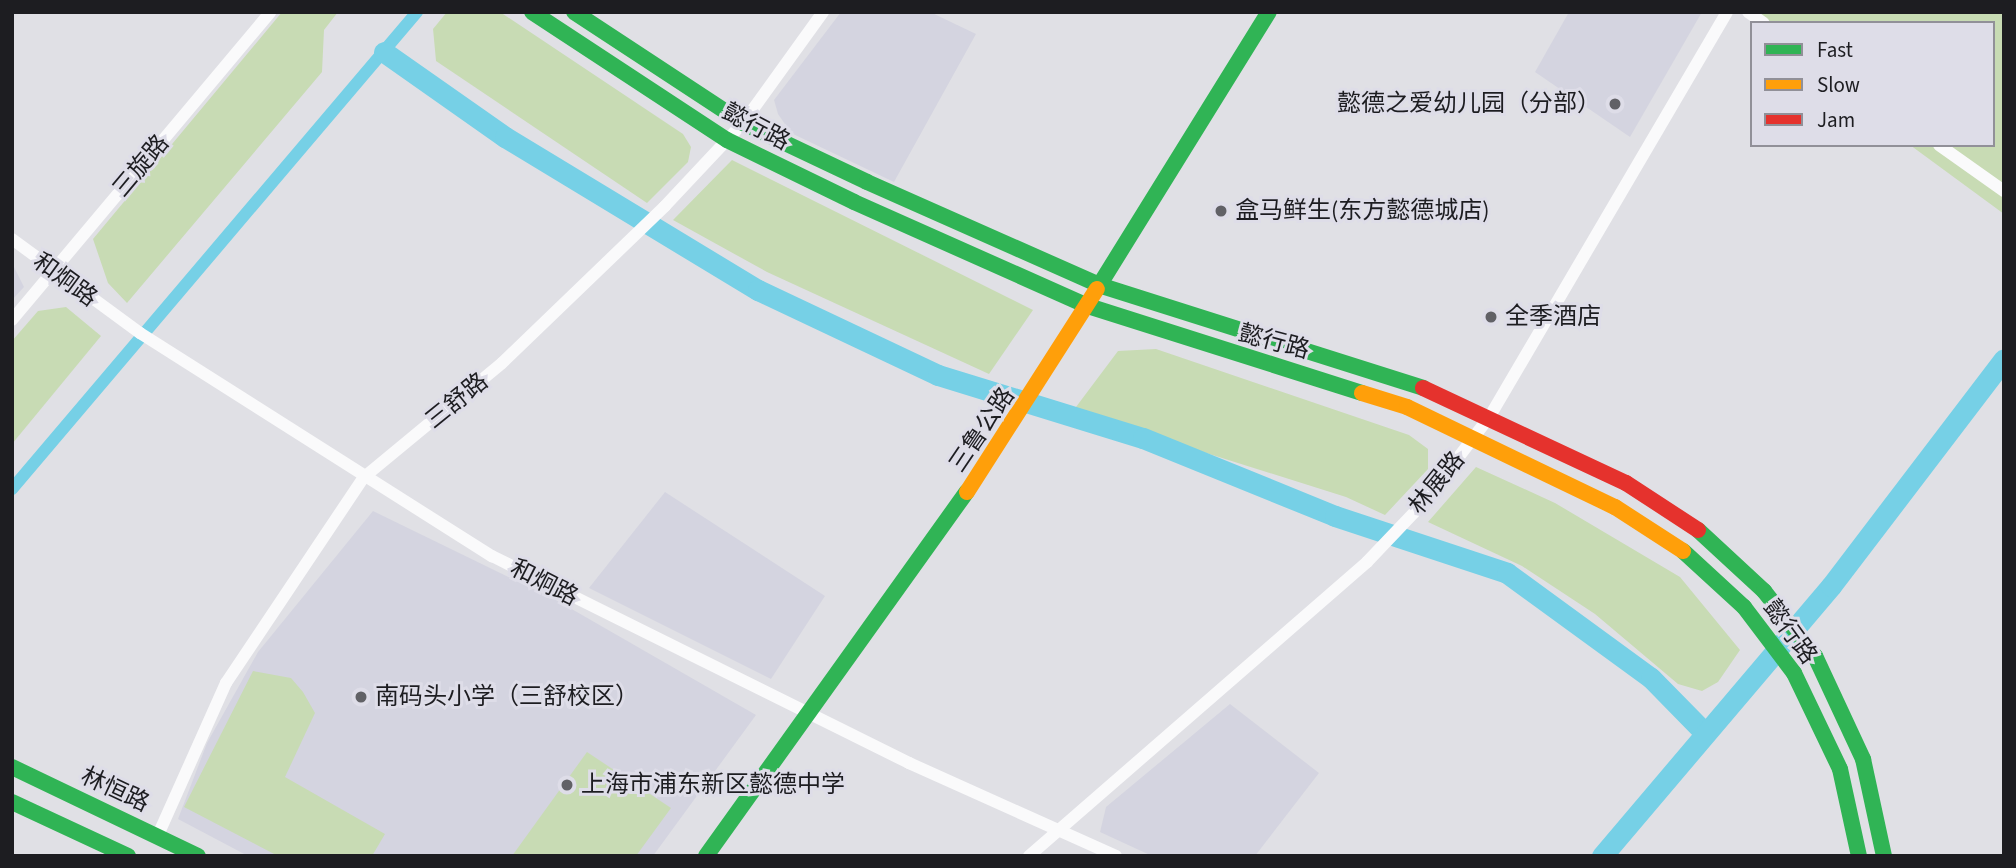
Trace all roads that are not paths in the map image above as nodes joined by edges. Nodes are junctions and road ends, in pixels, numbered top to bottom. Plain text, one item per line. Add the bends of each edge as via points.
1 (270, 12) edge
2 (532, 12) edge
3 (574, 12) edge
4 (823, 12) edge
5 (1269, 12) edge
6 (1727, 12) edge
7 (743, 123) junction
8 (727, 140) junction
9 (1942, 147) edge
10 (2004, 191) edge
11 (12, 239) edge
12 (52, 272) junction
13 (1102, 286) junction
14 (1088, 306) junction
15 (12, 320) edge
16 (1490, 416) junction
17 (1474, 437) junction
18 (363, 478) junction
19 (808, 710) junction
20 (12, 767) edge
21 (12, 802) edge
22 (1056, 828) junction
23 (158, 835) junction
24 (128, 856) edge
25 (198, 856) edge
26 (706, 856) edge
27 (1030, 856) edge
28 (1116, 856) edge
29 (1859, 856) edge
30 (1884, 856) edge

1 - 12 street, 三旋路
2 - 8 street, 懿行路
3 - 7 street, 懿行路
4 - 7 street, 三舒路
5 - 13 street, 三鲁公路
6 - 16 street, 林展路
7 - 8 street, 三舒路
7 - 13 street, 懿行路
8 - 14 street, 懿行路
8 - 18 street, 三舒路 via 502,363
9 - 10 street
11 - 12 street, 和炯路
12 - 15 street, 三旋路
12 - 18 street, 和炯路
13 - 14 street, 三鲁公路
13 - 16 street, 懿行路 via 1347,360
14 - 17 street, 懿行路 via 1338,383
14 - 19 street, 三鲁公路 via 995,453
16 - 17 street, 林展路
16 - 30 street, 懿行路 via 1626,483 1697,529 1764,591 1815,656 1863,759
17 - 22 street, 林展路 via 1425,501 1367,562
17 - 29 street, 懿行路 via 1615,506 1684,551 1744,607 1794,673 1840,769
18 - 19 street, 和炯路 via 492,556
18 - 23 street, 三舒路 via 226,683
19 - 22 street, 和炯路
19 - 26 street, 三鲁公路
20 - 23 street, 林恒路
21 - 24 street
22 - 27 street, 林展路
22 - 28 street, 和炯路
23 - 25 street, 林恒路

